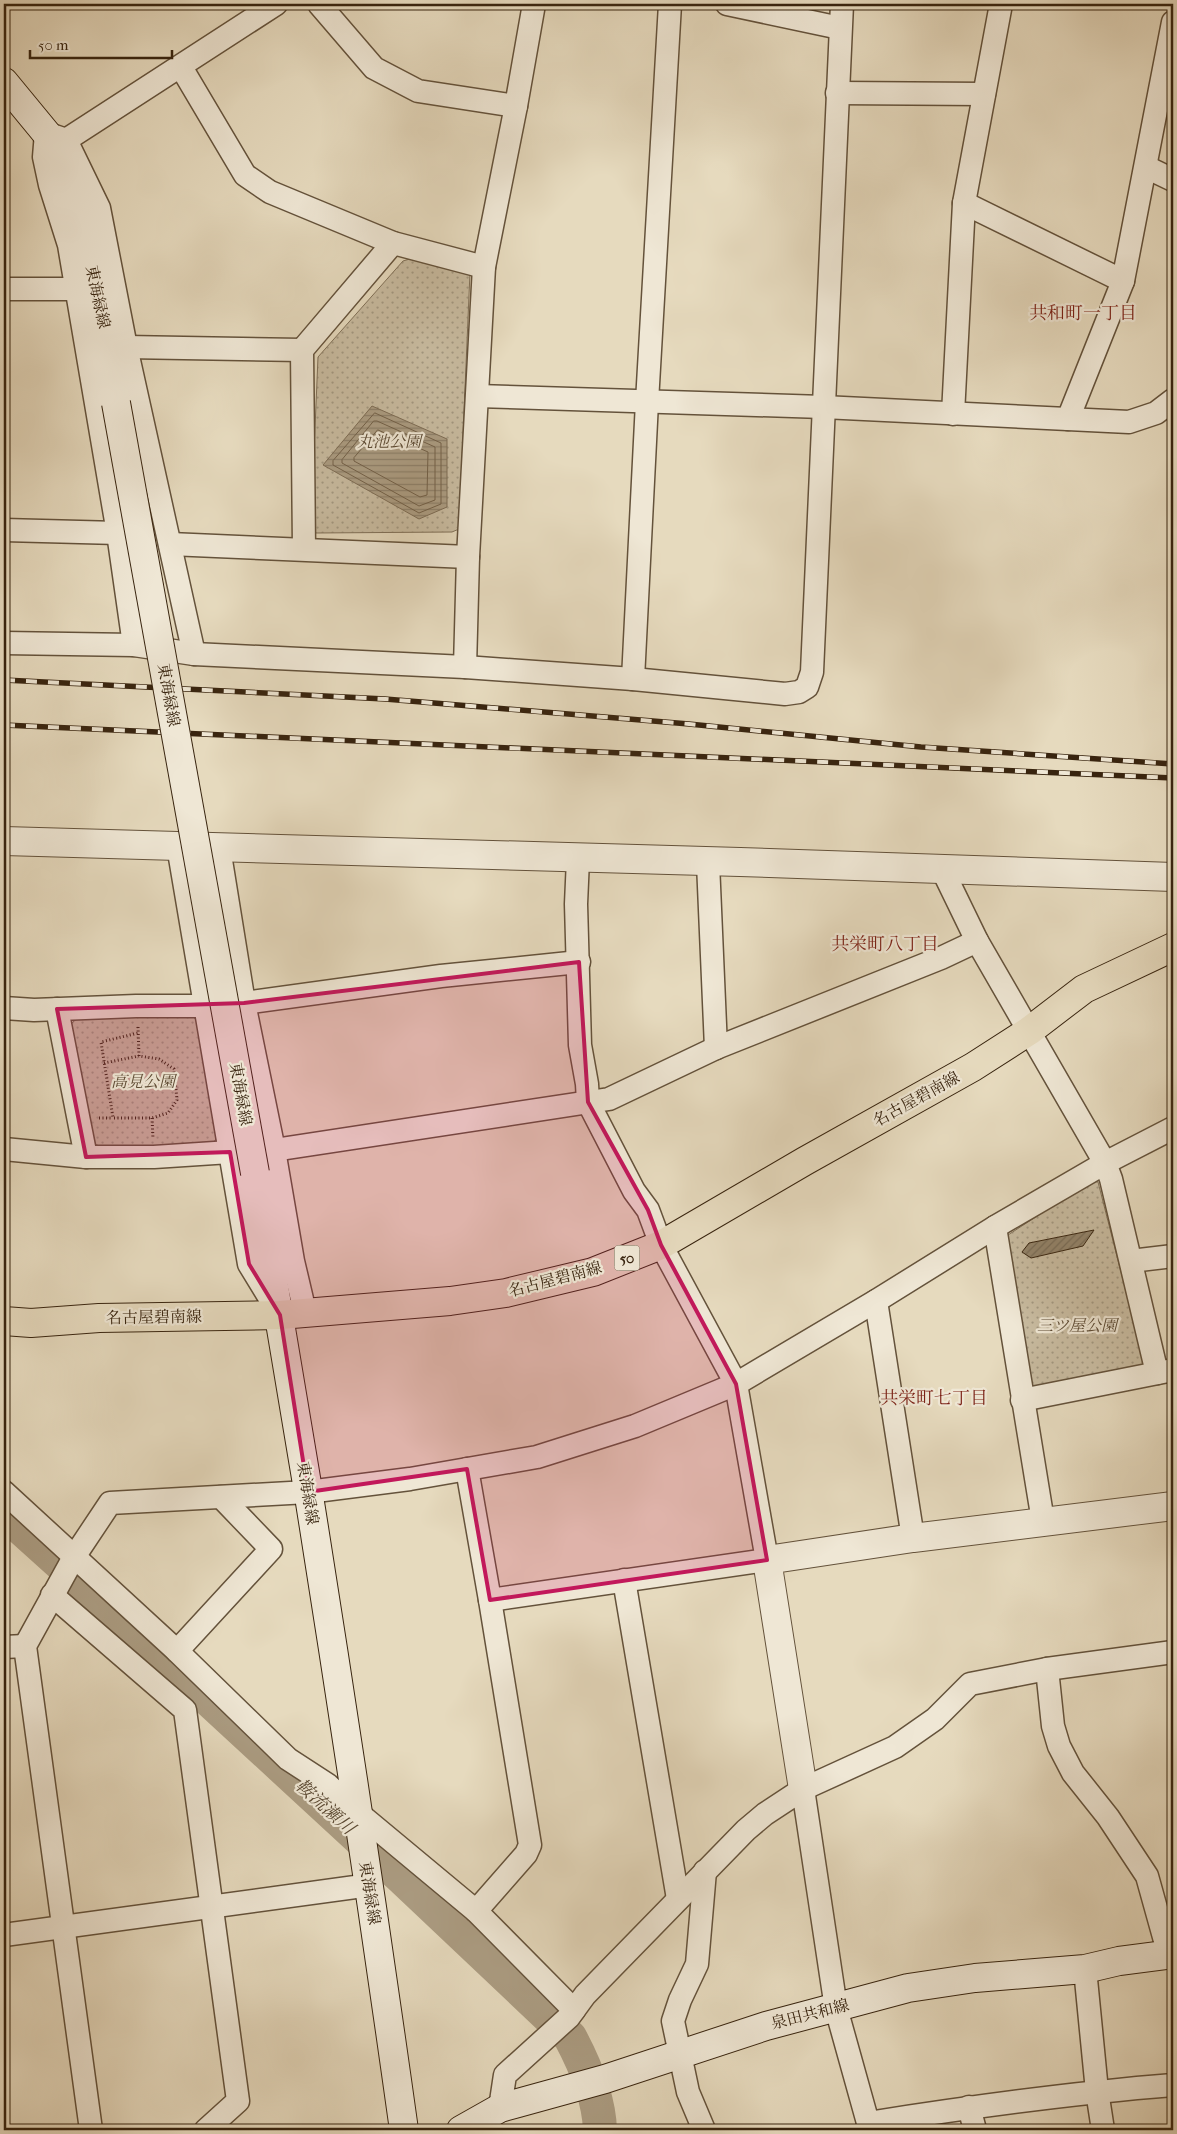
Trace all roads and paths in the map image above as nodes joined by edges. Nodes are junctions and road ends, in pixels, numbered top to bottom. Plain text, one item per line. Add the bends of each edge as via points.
1 (276, 4) edge
2 (319, 4) edge
3 (534, 4) edge
4 (670, 4) edge
5 (727, 4) edge
6 (842, 4) edge
7 (1001, 4) edge
8 (840, 28) junction
9 (1172, 30) edge
10 (181, 67) junction
11 (4, 82) edge
12 (837, 93) junction
13 (984, 94) junction
14 (516, 106) junction
15 (56, 137) junction
16 (1146, 168) junction
17 (1173, 180) edge
18 (964, 203) junction
19 (393, 243) junction
20 (484, 267) junction
21 (1123, 281) junction
22 (4, 289) edge
23 (75, 289) junction
24 (126, 347) junction
25 (302, 350) junction
26 (477, 396) junction
27 (1173, 400) edge
28 (647, 402) junction
29 (823, 407) junction
30 (953, 414) junction
31 (1068, 419) junction
32 (4, 530) edge
33 (118, 533) junction
34 (170, 544) junction
35 (304, 549) junction
36 (468, 557) junction
37 (4, 643) edge
38 (134, 645) junction
39 (194, 654) junction
40 (466, 667) junction
41 (633, 678) junction
42 (4, 841) edge
43 (178, 846) junction
44 (219, 848) junction
45 (578, 858) junction
46 (708, 862) junction
47 (943, 870) junction
48 (1173, 877) edge
49 (977, 941) junction
50 (1173, 947) edge
51 (579, 962) junction
52 (244, 1003) junction
53 (204, 1005) junction
54 (136, 1006) junction
55 (4, 1008) edge
56 (57, 1009) junction
57 (1029, 1031) junction
58 (138, 1033) junction
59 (716, 1048) junction
60 (140, 1056) junction
61 (104, 1063) junction
62 (588, 1102) junction
63 (1173, 1128) edge
64 (4, 1149) edge
65 (274, 1150) junction
66 (230, 1152) junction
67 (86, 1157) junction
68 (1105, 1163) junction
69 (995, 1227) junction
70 (661, 1244) junction
71 (1173, 1256) edge
72 (1131, 1261) junction
73 (876, 1301) junction
74 (292, 1313) junction
75 (4, 1322) edge
76 (1165, 1371) edge
77 (736, 1384) junction
78 (1022, 1400) junction
79 (467, 1469) junction
80 (4, 1492) edge
81 (308, 1492) junction
82 (221, 1497) junction
83 (1173, 1506) edge
84 (1042, 1521) junction
85 (913, 1538) junction
86 (73, 1559) junction
87 (767, 1560) junction
88 (624, 1580) junction
89 (54, 1591) junction
90 (490, 1600) junction
91 (14, 1646) edge
92 (178, 1651) junction
93 (1173, 1652) edge
94 (1047, 1669) junction
95 (803, 1789) junction
96 (358, 1819) junction
97 (705, 1871) junction
98 (368, 1878) junction
99 (678, 1899) junction
100 (211, 1905) junction
101 (476, 1910) junction
102 (63, 1926) junction
103 (4, 1934) edge
104 (1171, 1955) edge
105 (1085, 1969) junction
106 (836, 2008) junction
107 (572, 2014) junction
108 (678, 2053) junction
109 (1173, 2085) edge
110 (1097, 2091) junction
111 (969, 2107) junction
112 (500, 2108) junction
113 (869, 2127) edge
114 (91, 2130) edge
115 (206, 2130) edge
116 (404, 2130) edge
117 (461, 2130) edge
118 (704, 2130) edge
119 (975, 2130) edge
120 (1103, 2130) edge

1 - 10 street
2 - 14 street via 374,68 418,91
3 - 14 street
4 - 28 street
5 - 8 street
6 - 8 street
7 - 13 street
8 - 12 street
9 - 16 street
10 - 15 street
10 - 19 street via 245,174 270,192
11 - 15 main road, 東海緑線
12 - 13 street
12 - 29 street
13 - 18 street
14 - 20 street
15 - 23 street via 44,157 69,245
15 - 24 street via 99,208
15 - 74 main road, 東海緑線, bridge via 81,217 109,350 255,1173
16 - 17 street
16 - 21 street
18 - 21 street
18 - 30 street
19 - 20 street
19 - 25 street
20 - 26 street
21 - 31 street
22 - 23 street
23 - 33 street
24 - 25 street
24 - 34 street
25 - 35 street
26 - 28 street
26 - 36 street
27 - 31 street via 1156,413 1128,422
28 - 29 street
28 - 41 street
29 - 30 street
29 - 41 street via 812,672 808,687 785,694
30 - 31 street
32 - 33 street
33 - 38 street
34 - 35 street
34 - 39 street
35 - 36 street
36 - 40 street
37 - 38 street
38 - 39 street
39 - 40 street
40 - 41 street
42 - 43 main road
43 - 44 main road
43 - 53 street
44 - 45 main road
44 - 52 street
45 - 46 main road
45 - 51 street
46 - 47 main road
46 - 59 street
47 - 48 main road
47 - 49 street
49 - 57 street
49 - 59 street
50 - 57 main road, 名古屋碧南線 / 50 via 1084,989
51 - 52 street via 441,976
51 - 62 street via 580,1045
52 - 53 street
52 - 65 street
53 - 54 street
53 - 66 street
54 - 56 street
54 - 58 path
55 - 56 street
56 - 67 street
57 - 68 street
57 - 70 main road, 名古屋碧南線 / 50 via 973,1067
58 - 60 path
58 - 61 path via 101,1042
59 - 62 street via 609,1099
60 - 61 path
60 - 61 path via 159,1059 174,1069 177,1100 168,1113 152,1118 113,1118
62 - 65 street
62 - 70 street via 634,1191 648,1210
63 - 68 street
64 - 67 street
65 - 74 street via 292,1261
66 - 67 street
66 - 74 street via 249,1264
68 - 69 street
68 - 72 street via 1112,1179
69 - 73 street
69 - 78 street
70 - 74 main road, 名古屋碧南線 / 50 via 593,1272 506,1293 450,1301
70 - 77 street
71 - 72 street
72 - 76 street
73 - 77 street
73 - 85 street
74 - 75 main road, 名古屋碧南線 / 50
74 - 81 main road, 東海緑線
76 - 78 street
77 - 79 street via 635,1426 546,1454
77 - 87 street
78 - 84 street
79 - 81 street
79 - 90 street
80 - 86 street
81 - 82 street
81 - 96 main road, 東海緑線
82 - 86 street via 110,1503
82 - 92 street via 271,1549
83 - 84 main road
84 - 85 main road
85 - 87 main road
86 - 89 street
86 - 92 street
87 - 88 street
87 - 95 main road
88 - 90 street
88 - 99 street
89 - 91 street
89 - 100 street via 185,1710
90 - 101 street via 530,1845 526,1854
91 - 102 street
92 - 96 street via 288,1759 328,1785
93 - 94 street
94 - 95 street via 970,1684 935,1719 895,1747
94 - 104 street via 1053,1726 1059,1746 1073,1773 1108,1817 1147,1876
95 - 97 street via 746,1830
95 - 106 street
96 - 98 main road, 東海緑線
96 - 101 street
97 - 99 street
97 - 108 street via 697,1964 673,2021
98 - 100 street
98 - 116 main road, 東海緑線
99 - 107 street via 585,1994
100 - 102 street
100 - 115 street via 238,2100
101 - 107 street
102 - 103 street
102 - 114 street
104 - 105 main road, 泉田共和線
105 - 106 main road, 泉田共和線 via 974,1978 908,1988
105 - 110 street
106 - 108 main road, 泉田共和線
106 - 113 street
107 - 112 street via 504,2075
108 - 112 main road, 泉田共和線 via 605,2079
108 - 118 street via 688,2092
109 - 110 street
110 - 111 street
110 - 120 street
111 - 113 street
111 - 119 street
112 - 117 main road, 泉田共和線

